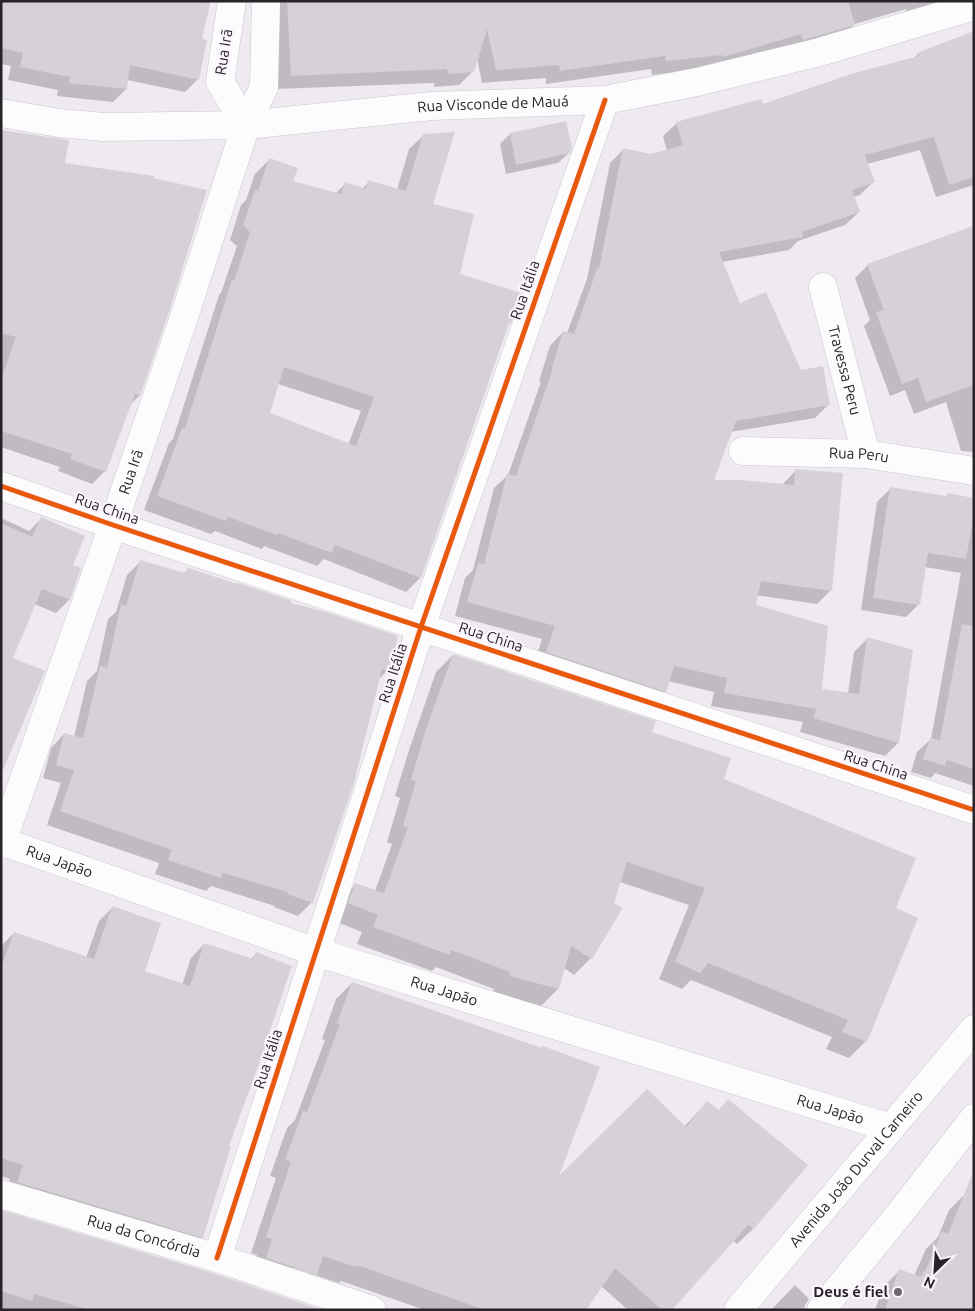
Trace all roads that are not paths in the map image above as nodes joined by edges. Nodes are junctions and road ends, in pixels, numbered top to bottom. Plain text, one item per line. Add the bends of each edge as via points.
1 (232, 1) edge
2 (266, 1) edge
3 (974, 6) edge
4 (605, 100) junction
5 (1, 113) edge
6 (246, 125) junction
7 (823, 287) dead end
8 (743, 451) dead end
9 (866, 454) junction
10 (974, 471) edge
11 (1, 486) edge
12 (114, 525) junction
13 (420, 627) junction
14 (974, 810) edge
15 (2, 843) edge
16 (316, 952) junction
17 (974, 1029) edge
18 (974, 1118) edge
19 (891, 1128) junction
20 (1, 1194) edge
21 (217, 1258) junction
22 (372, 1310) edge
23 (738, 1310) edge
24 (820, 1310) edge

1 - 6 street, Rua Irã via 220,82
2 - 6 street, Rua Irã via 264,87
3 - 4 street, Rua Visconde de Mauá via 820,52
4 - 6 street, Rua Visconde de Mauá via 432,106
4 - 13 street, Rua Itália
5 - 6 street, Rua Visconde de Mauá via 104,127
6 - 12 street, Rua Irã
7 - 9 street, Travessa Peru
8 - 9 street, Rua Peru
9 - 10 street, Rua Peru
11 - 12 street, Rua China
12 - 13 street, Rua China
12 - 15 street, Rua Irã
13 - 14 street, Rua China
13 - 16 street, Rua Itália
15 - 16 street, Rua Japão
16 - 19 street, Rua Japão
16 - 21 street, Rua Itália
17 - 19 street, Avenida João Durval Carneiro
18 - 24 street via 902,1212
19 - 23 street, Avenida João Durval Carneiro
20 - 21 street, Rua da Concórdia
21 - 22 street, Rua da Concórdia

